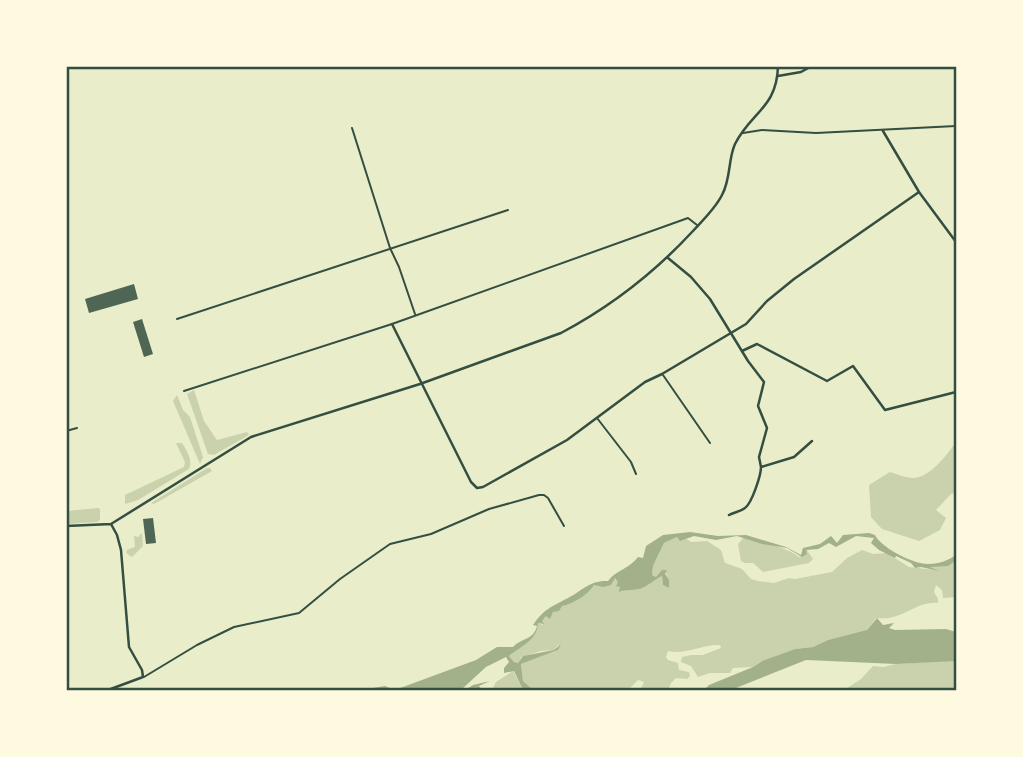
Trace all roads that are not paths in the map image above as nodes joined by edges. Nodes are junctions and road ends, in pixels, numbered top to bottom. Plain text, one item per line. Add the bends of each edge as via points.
1 (778, 66) edge
2 (812, 66) edge
3 (778, 76) junction
4 (957, 126) edge
5 (352, 128) dead end
6 (883, 131) junction
7 (742, 133) junction
8 (919, 192) junction
9 (508, 210) dead end
10 (698, 226) junction
11 (957, 242) edge
12 (390, 248) junction
13 (668, 258) junction
14 (416, 315) junction
15 (177, 319) dead end
16 (392, 324) junction
17 (731, 331) junction
18 (742, 351) junction
19 (662, 374) junction
20 (420, 384) junction
21 (184, 391) dead end
22 (957, 392) edge
23 (597, 417) junction
24 (77, 428) dead end
25 (66, 431) edge
26 (812, 441) dead end
27 (710, 443) dead end
28 (761, 467) junction
29 (636, 474) dead end
30 (729, 515) dead end
31 (111, 524) junction
32 (66, 526) edge
33 (564, 526) dead end
34 (143, 677) junction
35 (108, 691) edge

1 - 3 street
2 - 3 street
3 - 7 street via 769,102
4 - 6 lane
5 - 12 lane
6 - 7 lane
6 - 8 street
7 - 10 street via 734,146 726,187
8 - 11 street
8 - 17 street via 794,279 746,324
9 - 12 lane
10 - 13 street
10 - 14 lane via 688,218
12 - 14 lane
12 - 15 lane
13 - 17 street via 702,289
13 - 20 street via 629,290 561,333
14 - 16 lane
16 - 20 street
16 - 21 lane
17 - 18 street
17 - 19 street
18 - 22 street via 757,344 827,381 853,366 886,410
18 - 28 street via 764,382 758,406 767,428 758,457
19 - 23 street
19 - 27 lane
20 - 23 street via 477,488 567,440
20 - 31 street via 251,437
23 - 29 lane
24 - 25 lane
26 - 28 street via 794,457
28 - 30 street via 751,500 743,510
31 - 32 street
31 - 34 street via 121,550 129,647
33 - 34 lane via 548,498 539,495 489,509 431,534 399,540 299,613 234,627
34 - 35 street

